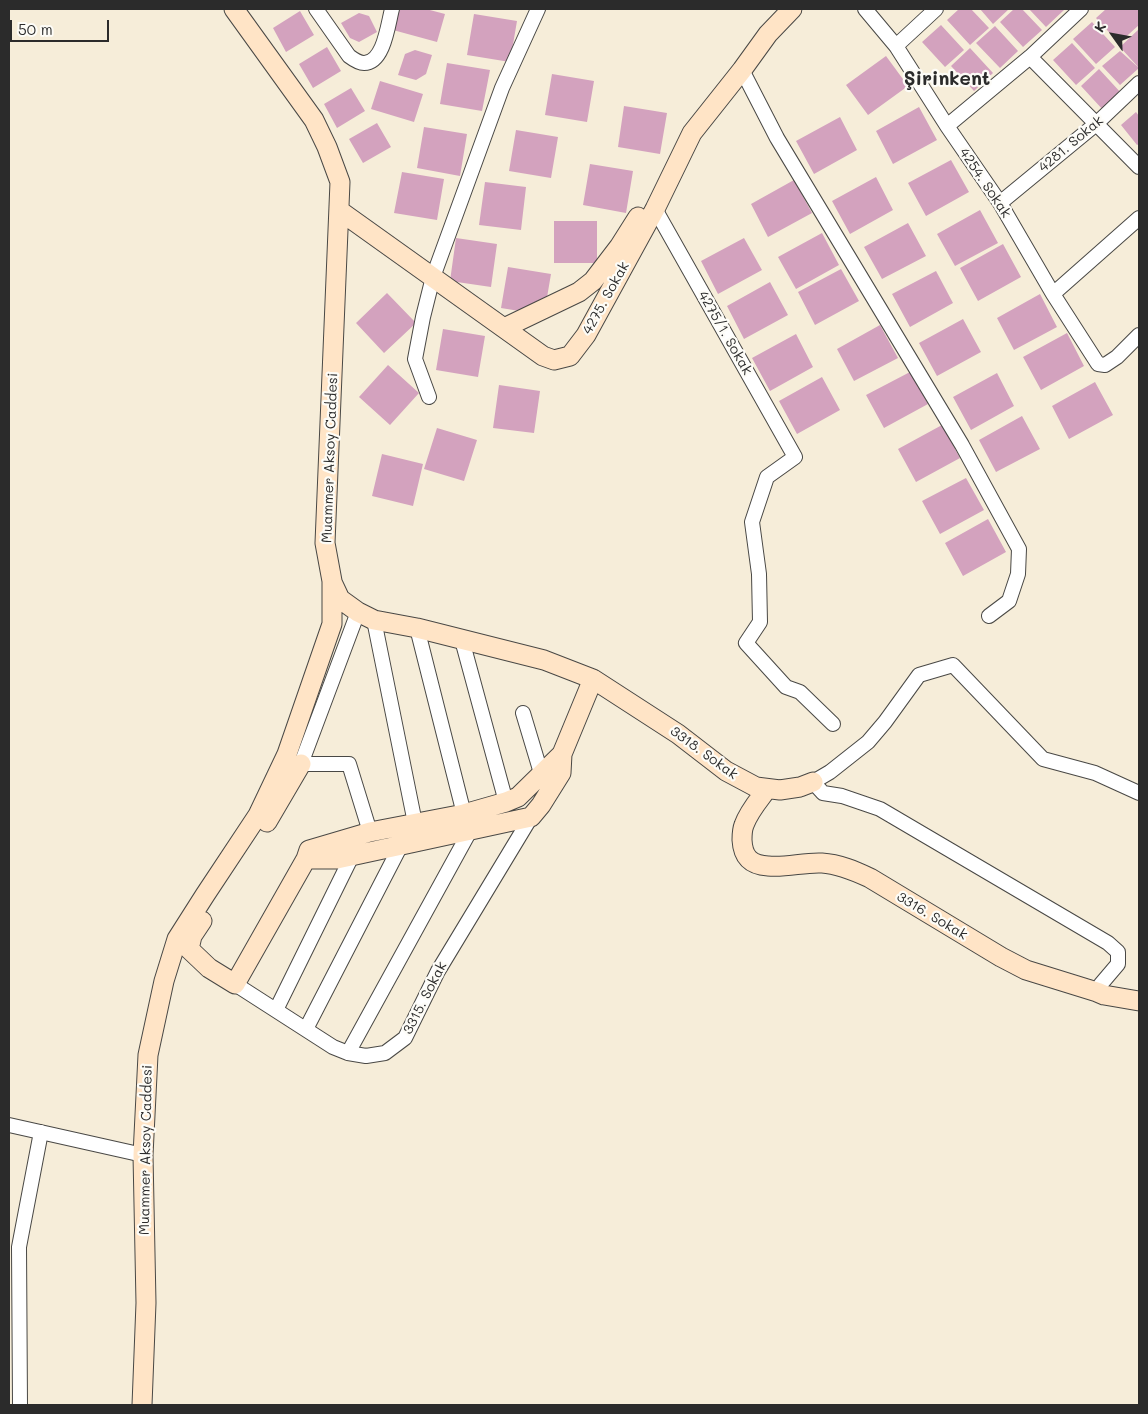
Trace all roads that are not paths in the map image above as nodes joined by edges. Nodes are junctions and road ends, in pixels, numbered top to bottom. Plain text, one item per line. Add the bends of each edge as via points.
1 (234, 9) edge
2 (316, 9) edge
3 (392, 9) edge
4 (538, 9) edge
5 (792, 9) edge
6 (865, 9) edge
7 (936, 9) edge
8 (1081, 9) edge
9 (896, 46) junction
10 (1030, 57) junction
11 (742, 70) junction
12 (1139, 83) edge
13 (1096, 124) junction
14 (947, 126) junction
15 (692, 133) junction
16 (1139, 167) edge
17 (1000, 204) junction
18 (340, 210) junction
19 (655, 210) junction
20 (1139, 218) edge
21 (433, 277) junction
22 (1053, 294) junction
23 (504, 328) junction
24 (1139, 335) edge
25 (429, 396) dead end
26 (332, 581) junction
27 (366, 616) junction
28 (989, 616) dead end
29 (417, 628) junction
30 (462, 640) junction
31 (594, 679) junction
32 (523, 713) dead end
33 (833, 724) dead end
34 (562, 754) junction
35 (301, 764) junction
36 (541, 773) junction
37 (813, 782) junction
38 (767, 789) junction
39 (1139, 793) edge
40 (506, 802) junction
41 (530, 817) junction
42 (467, 822) junction
43 (415, 823) junction
44 (370, 832) junction
45 (401, 845) junction
46 (352, 856) junction
47 (306, 859) junction
48 (236, 984) junction
49 (1097, 992) junction
50 (1139, 1001) edge
51 (276, 1010) junction
52 (306, 1029) junction
53 (348, 1053) junction
54 (9, 1125) edge
55 (41, 1132) junction
56 (144, 1155) junction
57 (20, 1405) edge
58 (142, 1405) edge

1 - 18 street, Muammer Aksoy Caddesi via 314,120 340,182
2 - 3 street via 349,56 364,63 373,61 381,50
4 - 21 street via 502,88
5 - 11 street, 4275. Sokak via 768,34
6 - 9 street, 4254. Sokak
7 - 9 street
8 - 10 street
9 - 14 street, 4254. Sokak
10 - 13 street
10 - 14 street
11 - 15 street, 4275. Sokak
11 - 28 street via 777,138 962,445 1019,550 1018,574 1009,601
12 - 13 street, 4281. Sokak
13 - 16 street
13 - 17 street, 4281. Sokak
14 - 17 street, 4254. Sokak
15 - 19 street, 4275. Sokak
15 - 23 street via 619,247 593,281 579,292
17 - 22 street, 4254. Sokak
18 - 21 street, 4275. Sokak
18 - 26 street, Muammer Aksoy Caddesi via 325,543
19 - 23 street, 4275. Sokak via 586,335 570,356 554,360 543,356
19 - 33 street, 4275/1. Sokak via 795,456 767,477 752,522 759,574 760,622 746,643 786,687 800,692
20 - 22 street
21 - 23 street, 4275. Sokak
21 - 25 street via 415,359
22 - 24 street, 4254. Sokak via 1098,364 1105,365 1117,357
26 - 27 street, 3318. Sokak via 340,599
26 - 56 street, Muammer Aksoy Caddesi via 332,624 287,754 258,815 177,939 148,1055
27 - 29 street, 3318. Sokak
27 - 35 street
27 - 43 street
29 - 30 street, 3318. Sokak
29 - 42 street
30 - 31 street, 3318. Sokak via 544,660
30 - 40 street
31 - 34 street
31 - 38 street, 3318. Sokak via 678,734 726,771 756,787
32 - 36 street
34 - 36 street
34 - 41 street via 561,772
35 - 44 street via 349,764
35 - 48 street via 258,839 192,936 189,949 209,968
36 - 40 street via 518,797
37 - 38 street, 3318. Sokak via 800,787
37 - 39 street, 3318. Sokak via 868,742 919,675 953,665 1043,759 1095,773
37 - 49 street via 823,793 880,809 1108,943 1118,952 1118,964
38 - 49 street, 3316. Sokak via 743,826 744,853 757,865 822,863 847,868 870,878 1026,970
40 - 42 street
41 - 42 street
41 - 53 street, 3315. Sokak via 438,971 405,1038 385,1054 366,1056
42 - 43 street
42 - 45 street
42 - 53 street
43 - 44 street
44 - 47 street via 309,850
45 - 46 street
45 - 52 street
46 - 47 street
46 - 51 street
47 - 48 street
48 - 51 street, 3315. Sokak
49 - 50 street, 3316. Sokak
51 - 52 street, 3315. Sokak
52 - 53 street, 3315. Sokak
54 - 55 street
55 - 56 street
55 - 57 street via 19,1247
56 - 58 street, Muammer Aksoy Caddesi via 146,1302

